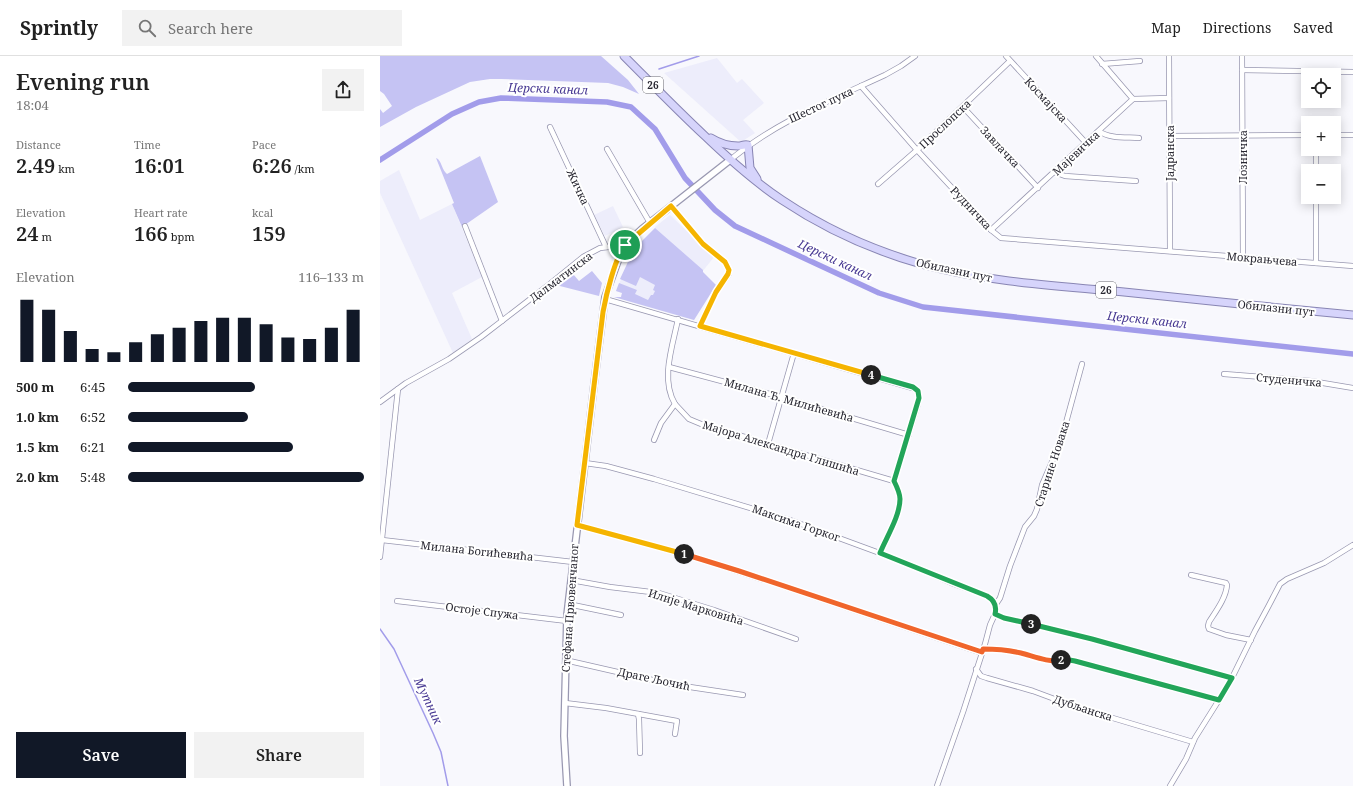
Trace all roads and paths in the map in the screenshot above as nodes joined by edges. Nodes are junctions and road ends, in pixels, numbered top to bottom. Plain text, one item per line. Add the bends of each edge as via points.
1 (624, 56) edge
2 (915, 56) edge
3 (1006, 56) edge
4 (1096, 56) edge
5 (1169, 56) edge
6 (1242, 56) edge
7 (1010, 61) junction
8 (1140, 61) dead end
9 (1102, 64) junction
10 (1242, 70) junction
11 (1353, 72) edge
12 (861, 86) junction
13 (1169, 98) junction
14 (1133, 99) junction
15 (963, 107) junction
16 (550, 127) dead end
17 (1099, 131) junction
18 (1341, 134) edge
19 (1243, 135) junction
20 (1301, 135) edge
21 (1353, 135) edge
22 (1170, 136) junction
23 (706, 137) junction
24 (1139, 138) dead end
25 (1086, 143) junction
26 (748, 145) junction
27 (607, 149) dead end
28 (917, 150) junction
29 (730, 160) junction
30 (1054, 172) junction
31 (1136, 181) dead end
32 (878, 184) dead end
33 (760, 185) junction
34 (1038, 188) junction
35 (1316, 204) edge
36 (671, 206) junction
37 (650, 223) junction
38 (465, 226) dead end
39 (991, 230) junction
40 (625, 245) junction
41 (606, 247) junction
42 (1170, 250) junction
43 (1243, 257) junction
44 (1316, 263) junction
45 (1353, 266) edge
46 (605, 299) junction
47 (1353, 315) edge
48 (678, 319) junction
49 (502, 321) junction
50 (700, 326) junction
51 (794, 353) junction
52 (1082, 364) dead end
53 (669, 367) junction
54 (1224, 374) dead end
55 (1353, 388) edge
56 (398, 389) junction
57 (781, 397) junction
58 (380, 402) edge
59 (675, 404) junction
60 (909, 435) junction
61 (654, 440) dead end
62 (768, 444) junction
63 (585, 463) junction
64 (894, 481) junction
65 (577, 525) junction
66 (382, 540) junction
67 (1353, 545) edge
68 (880, 553) junction
69 (380, 556) edge
70 (573, 562) junction
71 (1191, 575) dead end
72 (571, 580) junction
73 (397, 601) dead end
74 (568, 604) junction
75 (996, 606) junction
76 (995, 614) junction
77 (621, 615) dead end
78 (567, 621) junction
79 (796, 639) dead end
80 (1251, 640) junction
81 (983, 651) junction
82 (565, 660) junction
83 (976, 669) junction
84 (1232, 678) junction
85 (743, 695) dead end
86 (1219, 700) junction
87 (564, 702) junction
88 (638, 714) junction
89 (675, 734) dead end
90 (1193, 742) junction
91 (640, 753) dead end
92 (567, 786) edge
93 (937, 786) edge
94 (1170, 786) edge

1 - 23 main road, Обилазни пут / 26
2 - 12 street, Шестог пука via 885,75
3 - 7 street, Космајска
4 - 9 street
5 - 13 street, Јадранска
6 - 10 street, Лозничка
7 - 15 street, Прослопска
7 - 25 street, Космајска
8 - 9 street
9 - 14 street
10 - 11 street
10 - 19 street, Лозничка
12 - 26 street, Шестог пука via 784,122
12 - 28 street, Рудничка
13 - 14 street
13 - 22 street, Јадранска
14 - 17 street, Мајевичка
15 - 28 street, Прослопска
15 - 34 street, Завлачка
16 - 41 street, Жичка
17 - 24 street via 1109,136
17 - 25 street, Мајевичка
18 - 21 street
19 - 20 street
19 - 22 street
19 - 43 street, Лозничка
22 - 42 street, Јадранска
23 - 26 main road via 728,145
23 - 29 main road, Обилазни пут / 26
25 - 30 street, Мајевичка
26 - 29 street, Шестог пука
26 - 33 main road via 750,168
27 - 37 street
28 - 32 street, Прослопска
28 - 39 street, Рудничка
29 - 33 main road, Обилазни пут / 26
29 - 36 street, Стефана Првовенчаног
30 - 31 street via 1065,176
30 - 34 street, Мајевичка
33 - 47 main road, Обилазни пут / 26 via 796,209 843,234 893,255 937,268 983,277 1043,284
34 - 39 street, Мајевичка
35 - 44 street
36 - 37 street, Стефана Првовенчаног
36 - 50 street via 703,244 725,262 729,270
37 - 40 street, Стефана Првовенчаног
38 - 49 street
39 - 42 street, Рудничка via 1001,238
40 - 41 street, Далматинска
40 - 46 street, Стефана Првовенчаног
41 - 49 street, Далматинска via 583,257
42 - 43 street, Мокрањчева
43 - 44 street, Мокрањчева
44 - 45 street, Мокрањчева
46 - 48 street
46 - 63 street, Стефана Првовенчаног
48 - 50 street
48 - 53 street
49 - 56 street, Далматинска via 448,359
50 - 51 street
51 - 57 street
51 - 60 street via 916,389 919,394 918,404
52 - 75 street, Старине Новака via 1061,441 1042,485 1037,509 1025,526
53 - 57 street, Милана Ђ. Милићевића
53 - 59 street via 670,391
54 - 55 street, Студеничка via 1311,381
56 - 58 street, Далматинска
56 - 66 street
57 - 60 street, Милана Ђ. Милићевића
57 - 62 street
59 - 61 street via 661,423
59 - 62 street, Мајора Александра Глишића via 697,423
60 - 64 street
62 - 64 street, Мајора Александра Глишића
63 - 65 street, Стефана Првовенчаног
63 - 68 street, Максима Горког via 626,471 710,495 790,520
64 - 68 street via 900,503
65 - 70 street, Стефана Првовенчаног
65 - 81 street via 702,559
66 - 69 street
66 - 70 street, Милана Богићевића
67 - 80 street via 1324,563 1280,584
68 - 75 street, Максима Горког via 987,596
70 - 72 street, Стефана Првовенчаног
71 - 80 street via 1227,585 1225,594 1209,622 1209,629
72 - 74 street, Стефана Првовенчаног
72 - 79 street, Илије Марковића via 659,593
73 - 78 street, Остоје Спужа
74 - 77 street
74 - 78 street, Стефана Првовенчаног
75 - 76 street, Старине Новака
76 - 81 street, Старине Новака
76 - 84 street
78 - 82 street, Стефана Првовенчаног
80 - 84 street
81 - 83 street, Старине Новака
81 - 86 street via 997,649 1053,661 1075,661
82 - 85 street, Драге Љочић via 670,684
82 - 87 street, Стефана Првовенчаног
83 - 90 street, Дубљанска via 981,676
83 - 93 street, Старине Новака
84 - 86 street
86 - 90 street
87 - 88 street
87 - 92 street, Стефана Првовенчаног
88 - 89 street via 677,721
88 - 91 street
90 - 94 street

